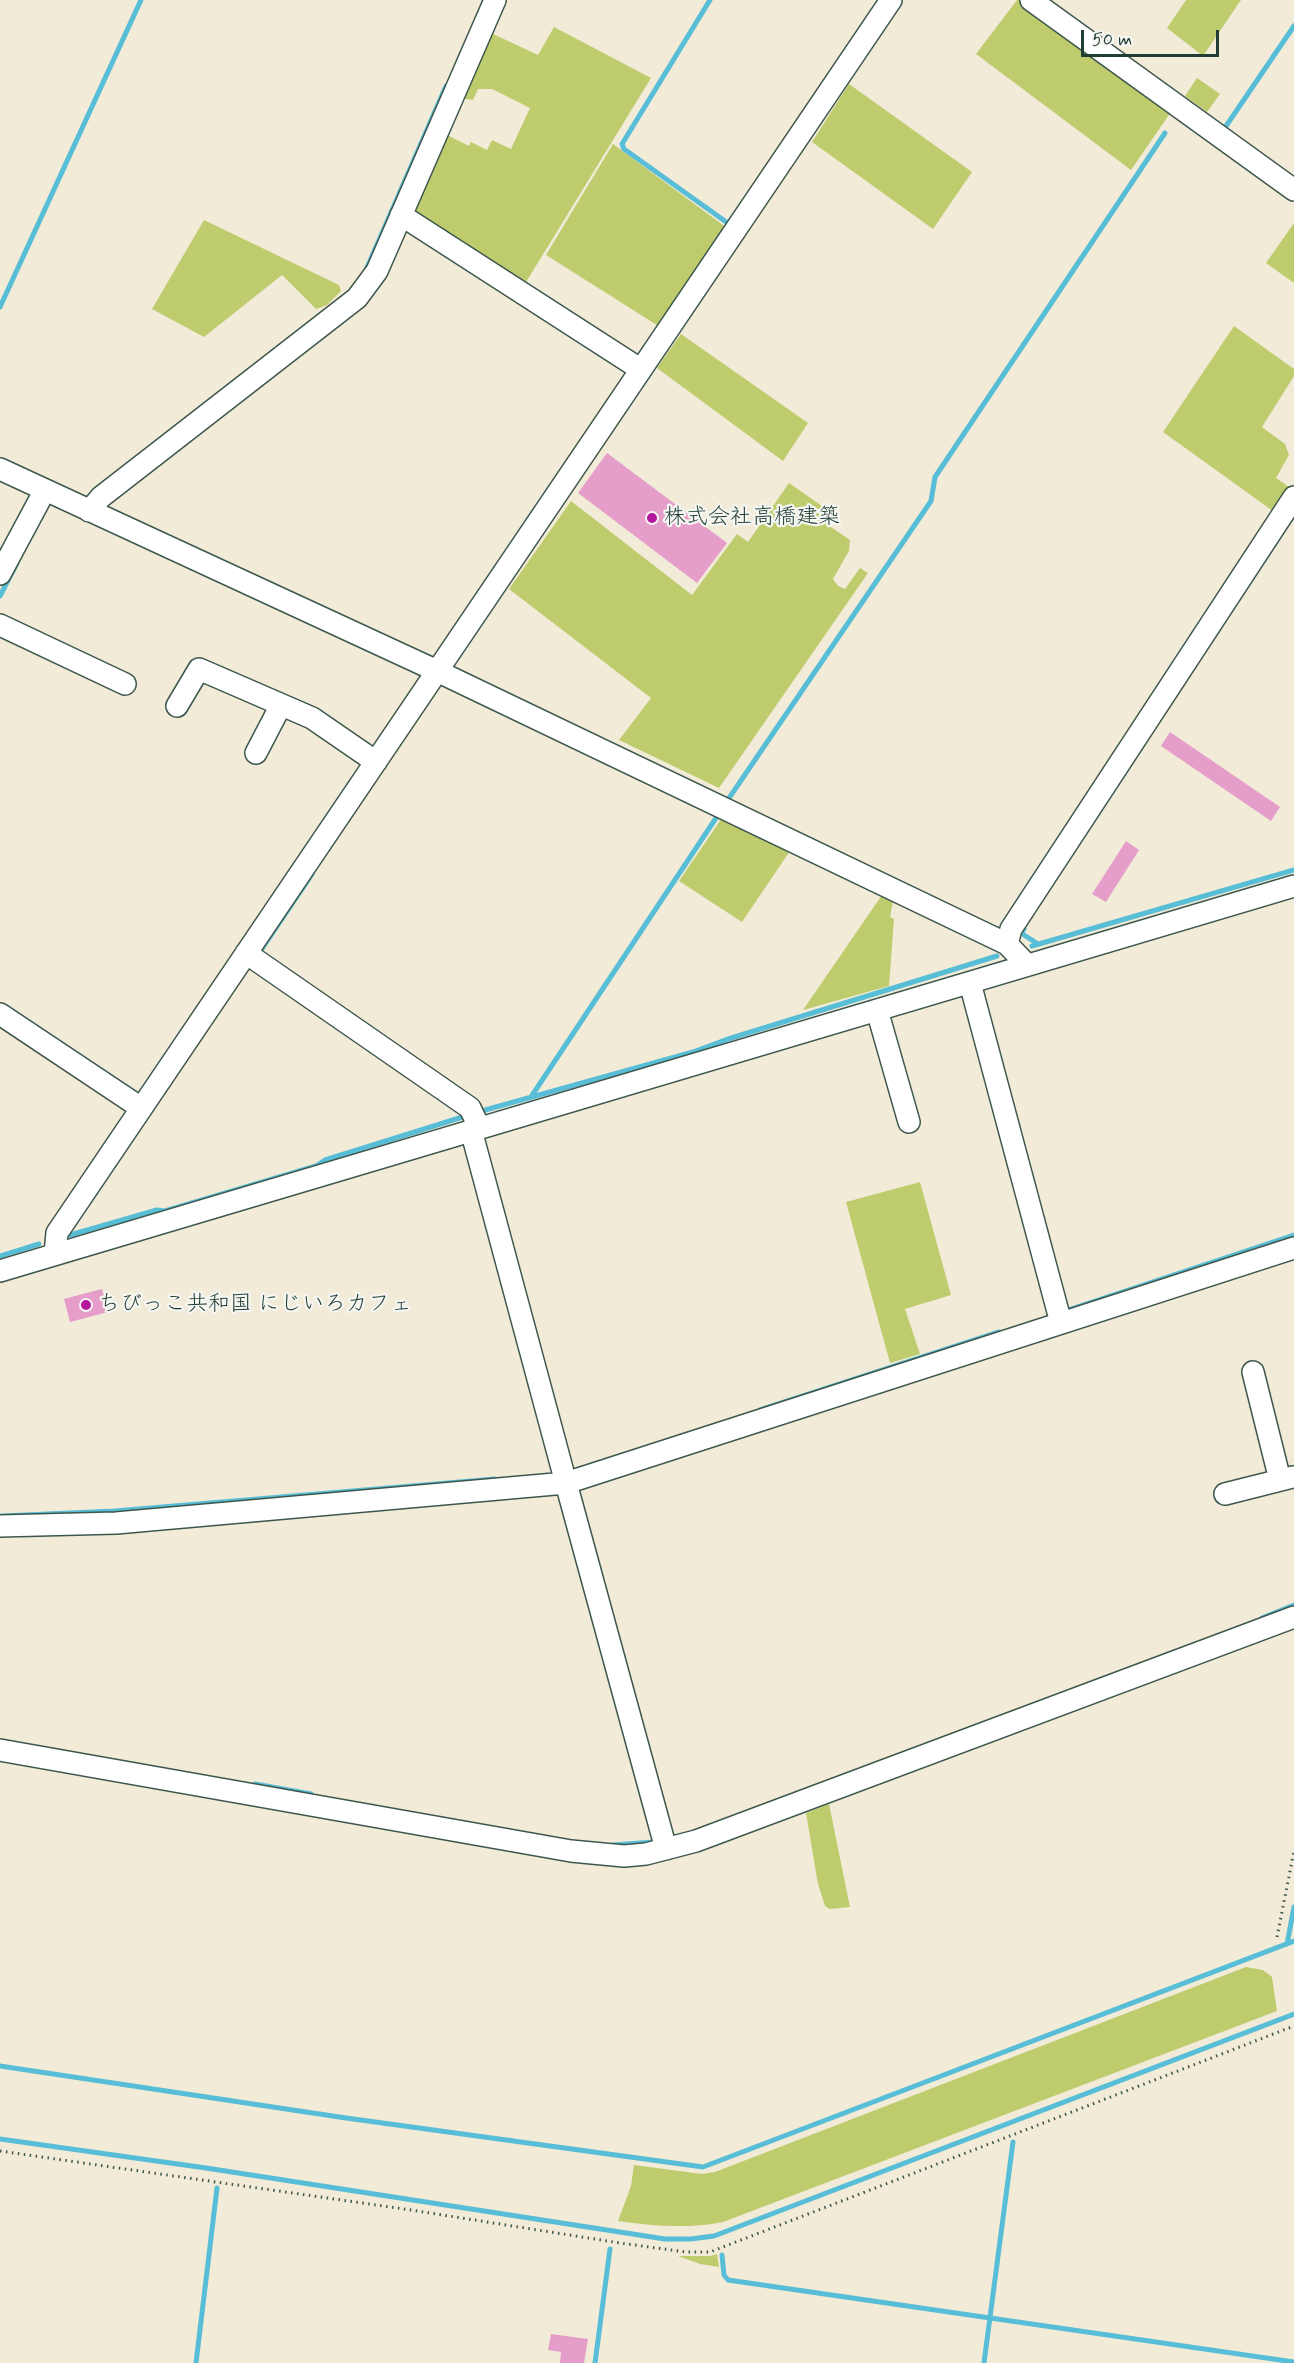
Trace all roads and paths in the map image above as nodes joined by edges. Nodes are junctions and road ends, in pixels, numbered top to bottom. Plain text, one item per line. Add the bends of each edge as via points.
1 (495, 0) edge
2 (891, 0) edge
3 (1031, 0) edge
4 (1294, 190) edge
5 (401, 215) junction
6 (640, 369) junction
7 (0, 469) edge
8 (45, 490) junction
9 (1294, 497) edge
10 (89, 512) junction
11 (0, 574) edge
12 (0, 625) edge
13 (437, 671) junction
14 (125, 684) dead end
15 (281, 705) junction
16 (177, 706) dead end
17 (256, 753) dead end
18 (376, 762) junction
19 (1294, 885) edge
20 (1009, 937) junction
21 (246, 953) junction
22 (1027, 965) junction
23 (970, 983) junction
24 (877, 1010) junction
25 (0, 1014) edge
26 (141, 1108) junction
27 (909, 1122) dead end
28 (475, 1129) junction
29 (1294, 1248) edge
30 (55, 1254) junction
31 (0, 1271) edge
32 (1059, 1316) junction
33 (1253, 1372) dead end
34 (1287, 1478) edge
35 (566, 1483) junction
36 (1225, 1494) dead end
37 (0, 1526) edge
38 (1294, 1617) edge
39 (0, 1750) edge
40 (664, 1843) junction
41 (1294, 1851) edge
42 (1277, 1937) dead end
43 (1294, 2026) edge
44 (0, 2151) edge

1 - 5 street
2 - 6 street
3 - 4 street
5 - 6 street
5 - 10 street via 377,271 357,298 101,497
6 - 13 street
7 - 8 street
8 - 10 street
8 - 11 street
9 - 20 street
10 - 13 street
12 - 14 street
13 - 18 street
13 - 20 street via 722,807
15 - 16 street via 199,669
15 - 17 street
15 - 18 street via 312,718
18 - 21 street
19 - 22 street
20 - 22 street
21 - 26 street
21 - 28 street via 470,1108
22 - 23 street
23 - 24 street
23 - 32 street
24 - 27 street
24 - 28 street
25 - 26 street
26 - 30 street via 57,1233
28 - 30 street
28 - 35 street
29 - 32 street
30 - 31 street
32 - 35 street
33 - 34 street
34 - 36 street
35 - 37 street via 116,1523
35 - 40 street
38 - 40 street via 708,1837
39 - 40 street via 571,1851 624,1856
41 - 42 path
43 - 44 path via 711,2253 620,2243

